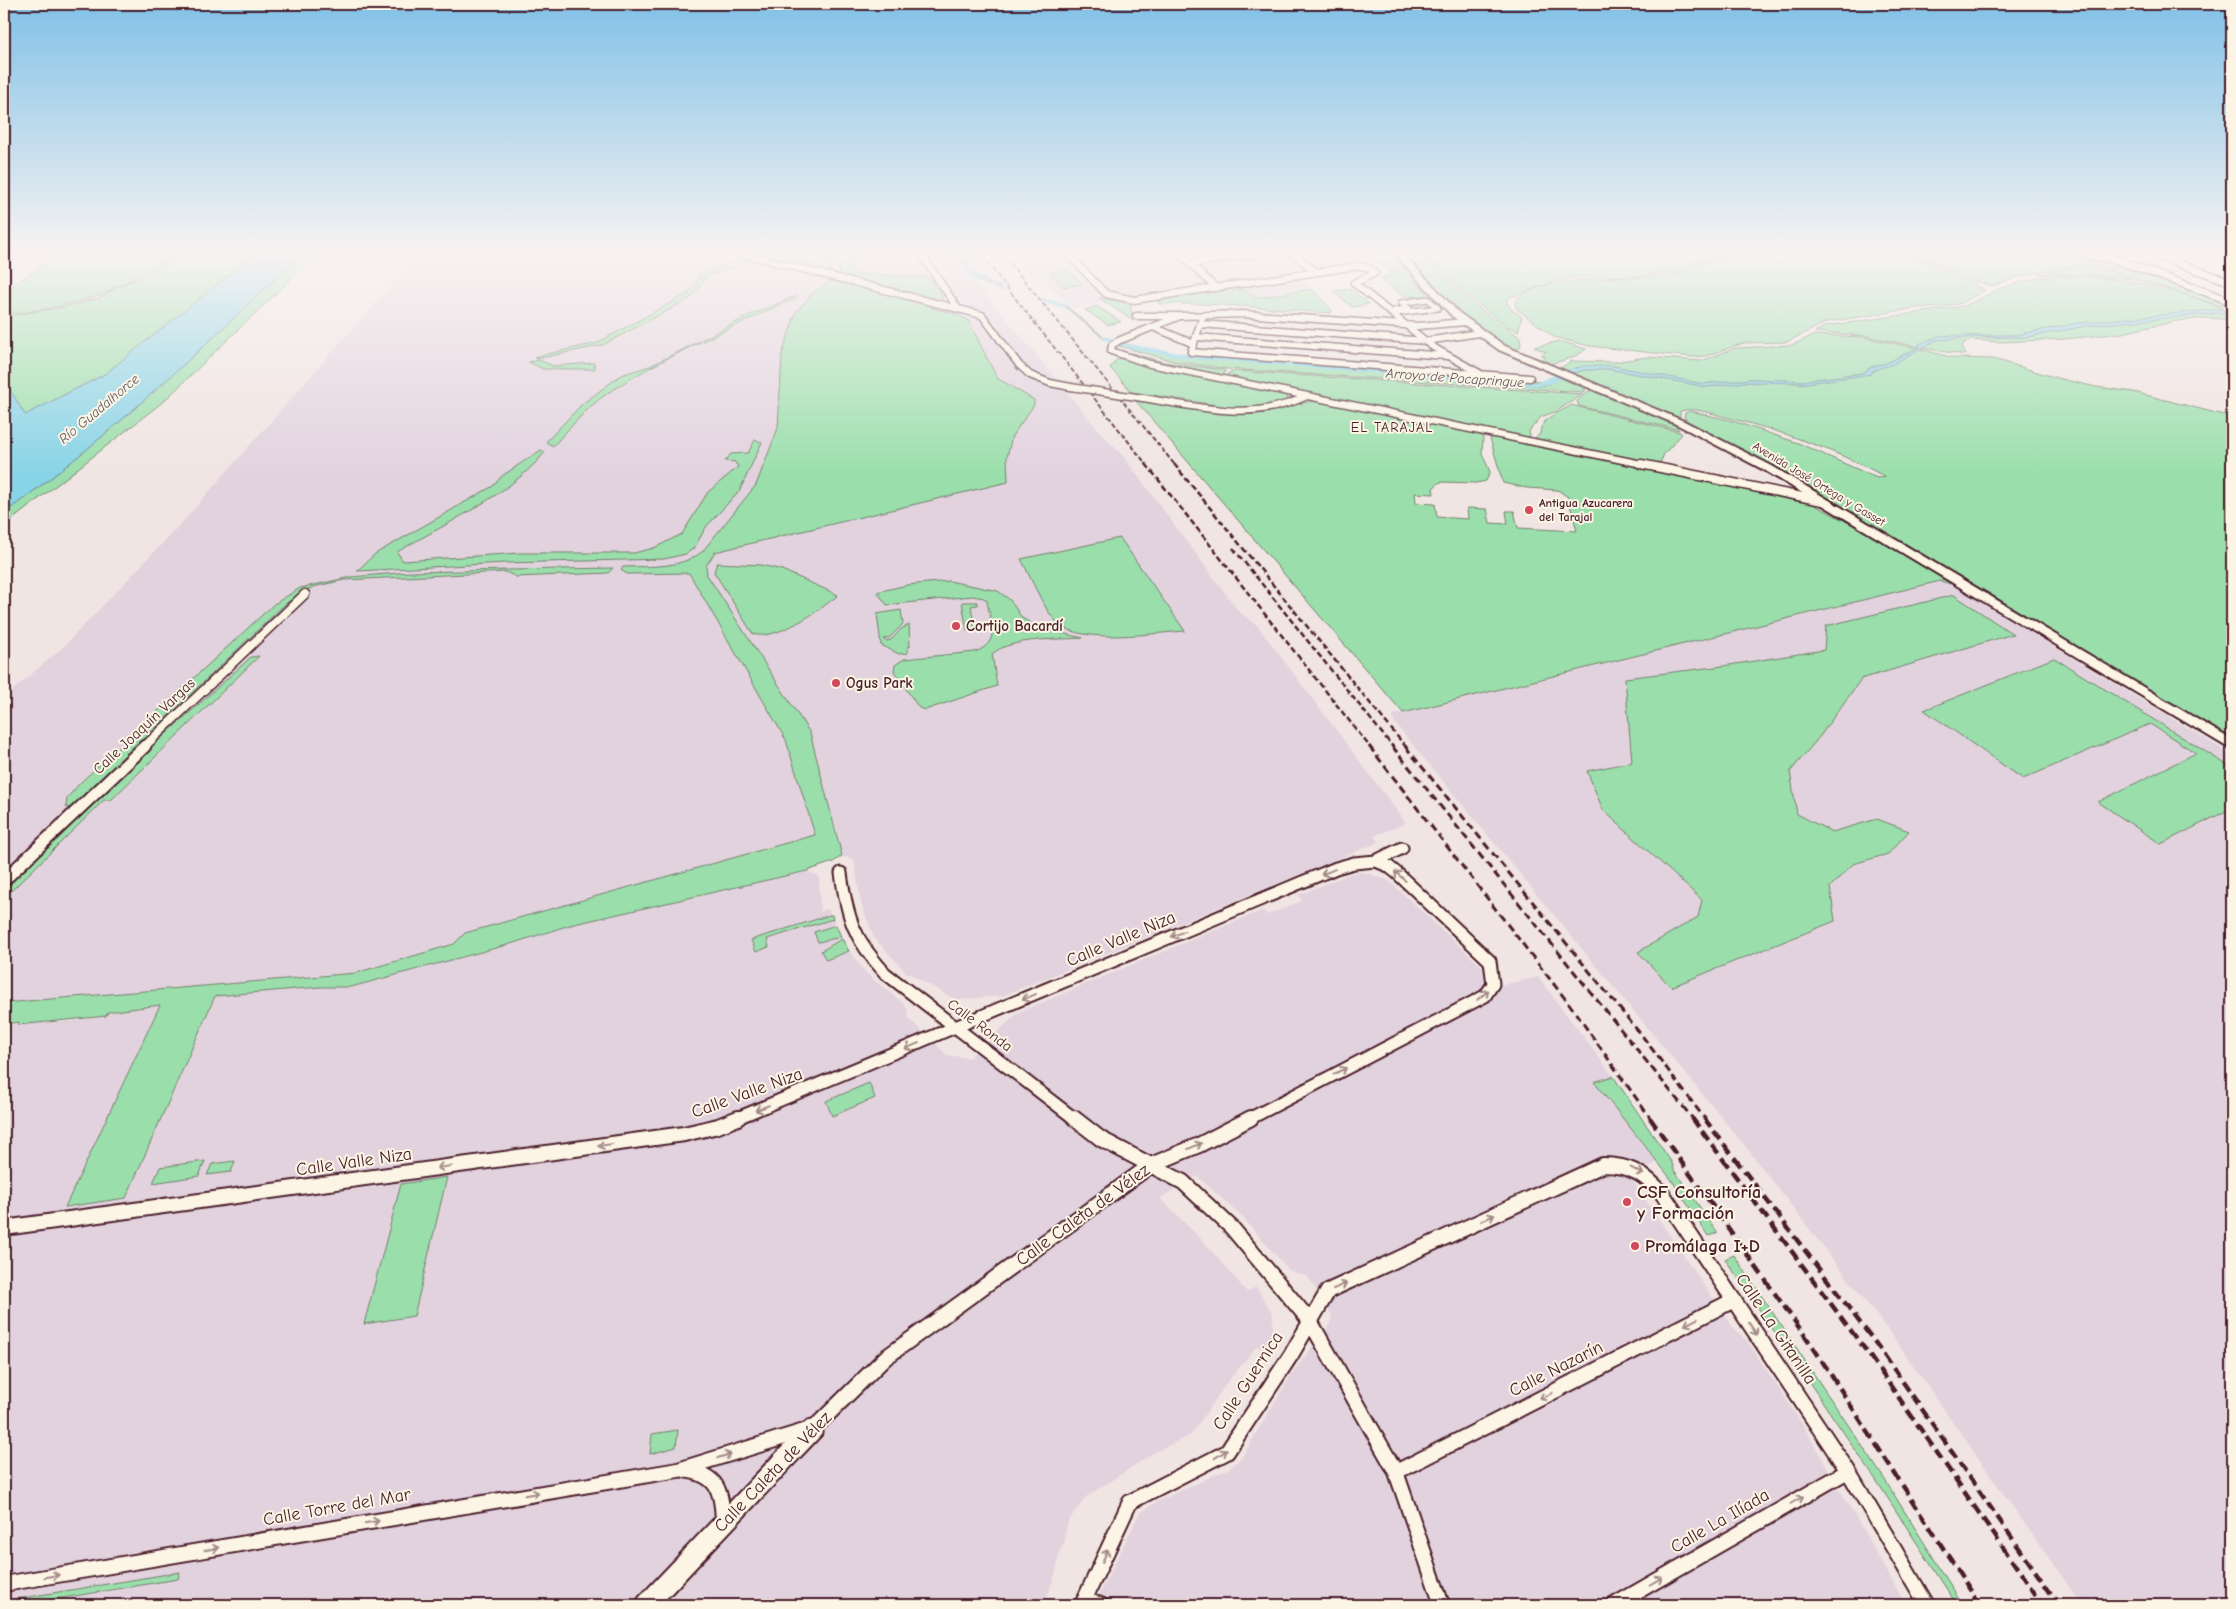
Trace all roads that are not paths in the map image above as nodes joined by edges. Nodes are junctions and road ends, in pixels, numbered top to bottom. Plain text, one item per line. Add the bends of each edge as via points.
1 (990, 326) edge
2 (1144, 326) edge
3 (1155, 326) edge
4 (1199, 326) edge
5 (1229, 326) edge
6 (1311, 326) edge
7 (1408, 326) edge
8 (1470, 326) edge
9 (1150, 328) junction
10 (1310, 332) junction
11 (1479, 333) junction
12 (1195, 341) junction
13 (1426, 341) junction
14 (1308, 346) junction
15 (1449, 356) junction
16 (1307, 361) junction
17 (1481, 374) junction
18 (1530, 378) dead end
19 (1305, 396) junction
20 (1822, 501) junction
21 (305, 594) dead end
22 (2232, 746) edge
23 (1402, 848) dead end
24 (1376, 861) junction
25 (841, 873) dead end
26 (4, 880) edge
27 (957, 1028) junction
28 (1150, 1165) junction
29 (4, 1228) edge
30 (1734, 1300) junction
31 (1310, 1321) junction
32 (814, 1428) junction
33 (678, 1470) junction
34 (1848, 1471) junction
35 (1396, 1472) junction
36 (722, 1524) junction
37 (4, 1584) edge
38 (1083, 1602) edge
39 (646, 1605) edge
40 (1101, 1605) edge
41 (1442, 1605) edge
42 (1614, 1605) edge
43 (1926, 1605) edge

1 - 19 street, bridge via 1024,370 1050,383 1255,412 1277,409
2 - 9 street
3 - 9 street
4 - 12 street
5 - 10 street
6 - 10 street
7 - 13 street
8 - 11 main road, Avenida José Ortega y Gasset
9 - 12 street
9 - 19 street via 1115,343 1111,351 1128,358
10 - 13 street
10 - 14 street
11 - 13 street
11 - 20 main road, Avenida José Ortega y Gasset via 1515,354 1713,438
12 - 14 street
12 - 16 street via 1191,352
13 - 15 street
14 - 15 street
14 - 16 street
15 - 17 street
16 - 17 street
17 - 18 street
19 - 20 street
20 - 22 main road, Avenida José Ortega y Gasset
21 - 26 street, Calle Joaquín Vargas
23 - 24 street, Calle Valle Niza
24 -> 27 street, Calle Valle Niza via 1336,868
28 -> 24 street, Calle Caleta de Vélez via 1199,1145 1485,996 1493,984 1490,961 1398,874
25 - 27 street, Calle Ronda via 846,911 866,952 909,993
27 - 28 street, Calle Ronda via 1101,1139
27 -> 29 street, Calle Valle Niza via 718,1126 684,1134
28 - 31 street, Calle Ronda via 1183,1182 1232,1228
28 - 32 street, Calle Caleta de Vélez via 885,1358
31 -> 30 street, Calle La Gitanilla via 1328,1291 1603,1165 1623,1164 1642,1172 1662,1193
30 -> 34 street, Calle La Gitanilla
30 -> 35 street, Calle Nazarín
31 - 35 street, Calle Ronda
38 -> 31 street, Calle Guernica via 1130,1502 1227,1452
33 -> 32 street, Calle Torre del Mar
32 - 36 street, Calle Caleta de Vélez
33 - 36 street, Calle Torre del Mar via 700,1472 713,1480 723,1506
37 -> 33 street, Calle Torre del Mar
42 -> 34 street, Calle La Ilíada
34 - 43 street, Calle La Gitanilla
35 - 41 street, Calle Ronda
36 - 39 street, Calle Caleta de Vélez
38 - 40 street

